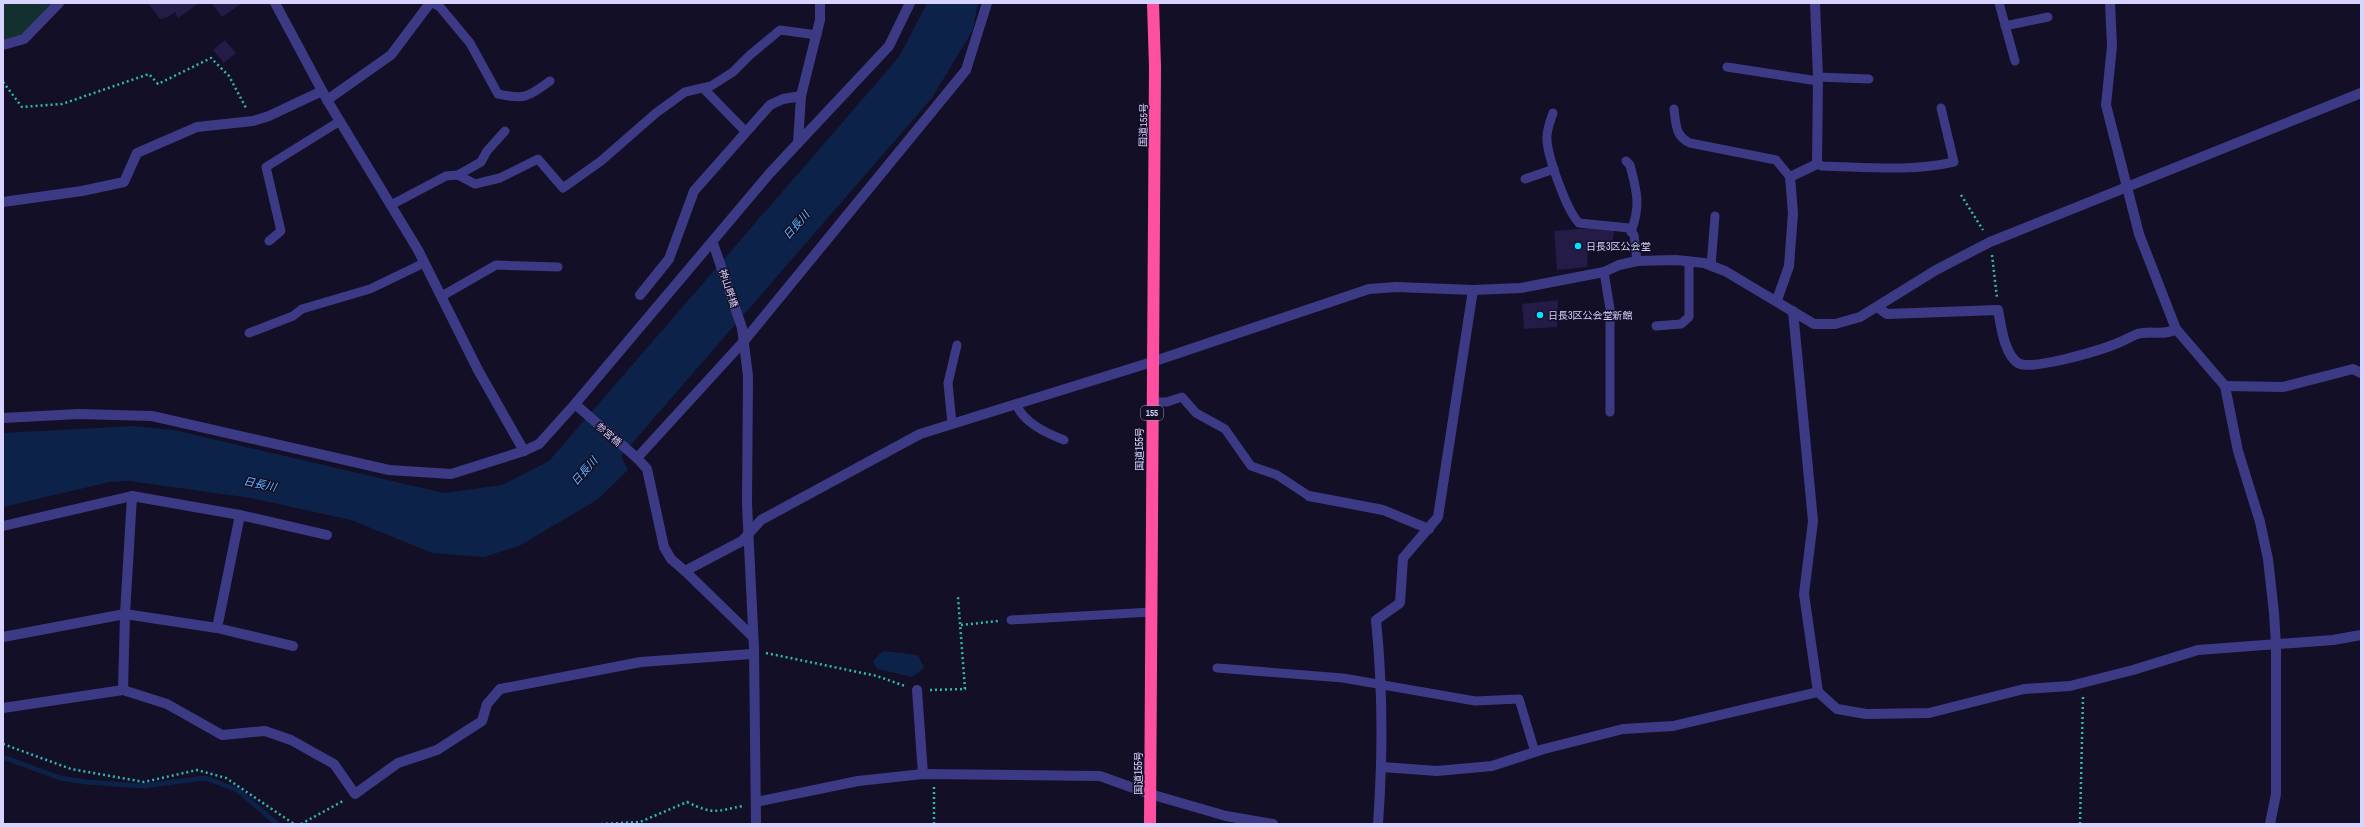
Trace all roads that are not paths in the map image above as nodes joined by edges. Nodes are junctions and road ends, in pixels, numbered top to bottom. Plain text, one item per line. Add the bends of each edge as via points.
1 (58, 3) edge
2 (275, 3) edge
3 (432, 3) edge
4 (820, 3) edge
5 (910, 3) edge
6 (987, 3) edge
7 (1153, 3) edge
8 (1815, 3) edge
9 (1999, 3) edge
10 (2110, 3) edge
11 (2048, 17) dead end
12 (2005, 26) junction
13 (817, 35) junction
14 (3, 45) edge
15 (2015, 61) dead end
16 (1727, 67) dead end
17 (1818, 79) junction
18 (1869, 79) dead end
19 (550, 81) dead end
20 (703, 88) junction
21 (2361, 93) edge
22 (324, 95) junction
23 (801, 96) junction
24 (1941, 108) dead end
25 (1674, 109) dead end
26 (1553, 113) dead end
27 (340, 121) junction
28 (505, 131) dead end
29 (746, 132) junction
30 (798, 144) junction
31 (1626, 161) dead end
32 (1817, 164) junction
33 (1554, 169) junction
34 (458, 175) junction
35 (1790, 177) junction
36 (1525, 179) dead end
37 (2128, 188) junction
38 (3, 202) edge
39 (391, 205) junction
40 (1715, 216) dead end
41 (1631, 232) junction
42 (269, 241) dead end
43 (714, 245) junction
44 (1637, 261) junction
45 (1689, 262) junction
46 (424, 263) junction
47 (1711, 266) junction
48 (558, 267) dead end
49 (1604, 272) junction
50 (1473, 290) junction
51 (640, 294) dead end
52 (442, 296) junction
53 (1777, 300) junction
54 (1877, 306) junction
55 (1793, 310) junction
56 (1656, 326) dead end
57 (2176, 329) junction
58 (249, 333) dead end
59 (744, 341) junction
60 (957, 345) dead end
61 (1152, 362) junction
62 (2361, 373) edge
63 (2225, 386) junction
64 (1152, 402) junction
65 (1016, 404) junction
66 (578, 407) junction
67 (1610, 412) dead end
68 (3, 418) edge
69 (952, 424) junction
70 (1064, 440) dead end
71 (524, 451) junction
72 (637, 458) junction
73 (132, 496) junction
74 (1309, 496) joint
75 (240, 515) junction
76 (3, 526) edge
77 (1429, 529) junction
78 (749, 533) junction
79 (327, 536) dead end
80 (685, 571) junction
81 (1151, 612) junction
82 (125, 614) junction
83 (1011, 620) road end
84 (218, 628) junction
85 (2361, 635) edge
86 (3, 637) edge
87 (753, 637) junction
88 (2276, 644) junction
89 (293, 646) dead end
90 (753, 652) junction
91 (1217, 668) dead end
92 (1381, 685) junction
93 (123, 690) junction
94 (917, 690) road end
95 (1818, 692) junction
96 (3, 708) edge
97 (1535, 752) junction
98 (1382, 767) junction
99 (929, 774) junction
100 (1150, 794) junction
101 (756, 804) junction
102 (756, 824) edge
103 (1150, 824) edge
104 (1273, 824) edge
105 (1378, 824) edge
106 (2270, 824) edge

1 - 14 street via 24,39
2 - 22 street
3 - 19 lane via 440,7 470,43 498,94 519,98 537,91
3 - 22 street via 391,55
4 - 13 street
5 - 30 street via 889,46
6 - 59 street via 966,70
7 - 61 highway, 国道155号 / 155 via 1155,67
8 - 17 street
9 - 12 lane
10 - 37 street via 2112,46 2106,105
11 - 12 lane
12 - 15 lane
13 - 20 lane via 780,30 734,72
13 - 23 street
16 - 17 lane
17 - 18 lane
17 - 32 street
20 - 29 lane
20 - 34 lane via 685,92 656,113 601,161 563,188 538,159 500,178 475,184
21 - 37 street
22 - 27 street
22 - 38 street via 253,121 197,127 137,153 124,182
23 - 29 street via 783,99 770,105
23 - 30 street
24 - 32 lane via 1954,162 1931,168
25 - 35 lane via 1681,139 1776,160
26 - 33 lane via 1547,139
27 - 39 street
27 - 42 lane via 266,167 281,232
28 - 34 lane via 481,162
29 - 51 street via 694,191 669,259
30 - 43 street via 770,174
31 - 41 lane via 1630,165 1638,196 1637,216
32 - 35 street
33 - 36 lane
33 - 41 lane via 1570,213 1579,223 1620,226 1629,228
34 - 39 lane via 446,176
35 - 53 street via 1793,213 1789,266
37 - 54 street via 1990,242 1936,270
37 - 57 street via 2139,234
39 - 46 street
40 - 47 lane
41 - 44 lane via 1634,235
43 - 59 street, 神山畔橋
43 - 66 street
44 - 45 street
44 - 49 street
45 - 47 street
45 - 56 lane via 1689,317 1681,324
46 - 52 street
46 - 58 lane via 370,289 302,309 293,316
47 - 53 street
48 - 52 lane via 496,265
49 - 50 street via 1521,288
49 - 67 lane via 1610,309
50 - 61 street via 1396,287 1369,289
50 - 77 street via 1438,517
52 - 71 street via 478,370
53 - 55 street
54 - 55 street via 1860,317 1835,324 1814,324
54 - 57 street via 1887,314 1998,310 2010,353 2016,362 2022,365 2035,365 2093,351 2146,331 2170,333
55 - 95 street via 1813,521 1804,594
57 - 63 street
59 - 72 street
59 - 78 street, 神山畔橋 via 748,376
60 - 69 lane via 948,383
61 - 64 highway, 国道155号 / 155
61 - 65 street
62 - 63 street via 2352,369 2283,387
63 - 88 street via 2238,451 2260,522 2268,559
64 - 74 lane via 1167,402 1182,397 1196,413 1225,429 1251,466 1277,475
64 - 81 highway, 国道155号 / 155
65 - 69 street
65 - 70 lane via 1019,411 1035,426
66 - 71 street via 539,444
66 - 72 street, 参宮橋
68 - 71 street via 78,414 152,416 389,470 451,474
69 - 78 street via 913,438 761,520
72 - 80 street, 参宮橋 via 647,469 664,547 671,559
73 - 75 street
73 - 76 street
73 - 82 street
74 - 77 street via 1383,510
75 - 79 street
75 - 84 street
77 - 92 street via 1403,558 1400,603 1376,620
78 - 80 street via 742,541
78 - 87 street, 神山畔橋
80 - 87 street, 参宮橋
81 - 83 lane
81 - 100 highway, 国道155号 / 155
82 - 84 street
82 - 86 street
82 - 93 street
84 - 89 street
85 - 88 street
87 - 90 street, 神山畔橋
88 - 95 street via 2198,650 2082,683 2024,689 1928,713 1866,714 1837,709
88 - 106 street via 2276,794
90 - 93 street via 641,662 500,689 487,704 482,721 437,750 398,763 356,794 334,764 291,740 265,731 222,735 167,704
90 - 101 street, 神山畔橋
91 - 92 lane via 1312,675
92 - 97 lane via 1475,701 1519,699
92 - 98 street
93 - 96 street
94 - 99 street
95 - 97 street via 1681,725 1623,729
97 - 98 street via 1492,766 1438,771
98 - 105 street
99 - 100 street via 1100,776
99 - 101 street via 858,781
100 - 103 highway, 国道155号 / 155
100 - 104 street via 1226,816
101 - 102 street, 神山畔橋

